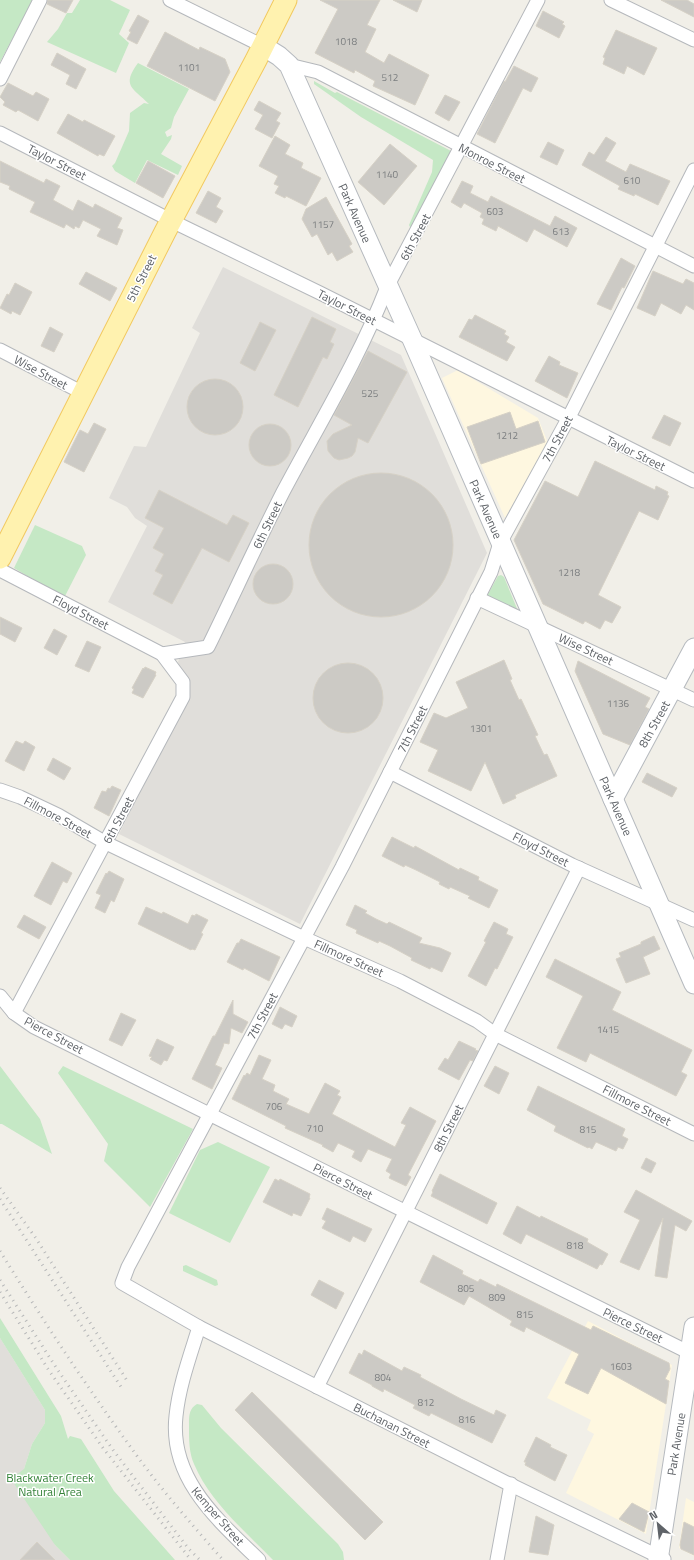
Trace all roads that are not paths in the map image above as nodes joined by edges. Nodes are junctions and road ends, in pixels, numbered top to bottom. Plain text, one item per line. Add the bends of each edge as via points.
1 (40, 0) edge
2 (170, 0) edge
3 (286, 0) edge
4 (538, 0) edge
5 (611, 0) edge
6 (694, 40) edge
7 (263, 46) junction
8 (289, 65) junction
9 (0, 79) edge
10 (0, 133) edge
11 (462, 147) junction
12 (694, 170) edge
13 (171, 220) junction
14 (656, 247) junction
15 (694, 266) edge
16 (387, 287) junction
17 (374, 320) junction
18 (412, 339) junction
19 (0, 350) edge
20 (83, 393) junction
21 (568, 419) junction
22 (694, 481) edge
23 (500, 543) junction
24 (0, 558) edge
25 (0, 570) edge
26 (477, 598) junction
27 (536, 626) junction
28 (694, 648) edge
29 (162, 654) junction
30 (673, 690) junction
31 (694, 700) edge
32 (390, 772) junction
33 (0, 790) edge
34 (613, 799) junction
35 (106, 842) junction
36 (579, 868) junction
37 (658, 905) junction
38 (694, 920) edge
39 (304, 938) junction
40 (694, 984) edge
41 (0, 996) edge
42 (14, 1013) junction
43 (494, 1034) junction
44 (210, 1114) junction
45 (694, 1134) edge
46 (406, 1212) junction
47 (122, 1283) joint
48 (199, 1327) junction
49 (694, 1327) edge
50 (692, 1354) edge
51 (317, 1387) junction
52 (511, 1484) junction
53 (661, 1559) edge
54 (259, 1560) edge
55 (497, 1560) edge

1 - 9 street
2 - 7 street
3 - 7 main road, 5th Street
4 - 11 street, 6th Street
5 - 6 street
7 - 8 main road, Park Avenue
7 - 13 main road, 5th Street
8 - 11 street, Monroe Street via 318,72
8 - 16 main road, Park Avenue
10 - 13 street, Taylor Street
11 - 14 street, Monroe Street
11 - 16 street, 6th Street
12 - 14 street, 7th Street
13 - 17 street, Taylor Street
13 - 20 main road, 5th Street
14 - 15 street, Monroe Street
14 - 21 street, 7th Street
16 - 17 street, 6th Street
16 - 18 main road, Park Avenue
17 - 18 street, Taylor Street
17 - 29 street, 6th Street via 355,360 282,493 208,647
18 - 21 street, Taylor Street
18 - 23 main road, Park Avenue
19 - 20 street, Wise Street
20 - 24 main road, 5th Street
21 - 22 street, Taylor Street
21 - 23 street, 7th Street
23 - 26 street, 7th Street via 493,567
23 - 27 main road, Park Avenue
25 - 29 street, Floyd Street
26 - 27 street, Wise Street
26 - 32 street, 7th Street
27 - 30 street, Wise Street
27 - 34 main road, Park Avenue
28 - 30 main road, 8th Street
29 - 35 street, 6th Street via 183,682 183,697
30 - 31 street, Wise Street
30 - 34 main road, 8th Street
32 - 36 street, Floyd Street
32 - 39 street, 7th Street
33 - 35 street, Fillmore Street via 20,797
34 - 37 main road, Park Avenue
35 - 39 street, Fillmore Street
35 - 42 street, 6th Street
36 - 37 street, Floyd Street
36 - 43 street, 8th Street
37 - 38 street, Floyd Street
37 - 40 main road, Park Avenue
39 - 43 street, Fillmore Street via 400,981 477,1021
39 - 44 street, 7th Street
41 - 42 street, Pierce Street
42 - 44 street, Pierce Street via 34,1027
43 - 45 street, Fillmore Street
43 - 46 street, 8th Street via 487,1053
44 - 46 street, Pierce Street
44 - 47 street, 7th Street
46 - 50 street, Pierce Street
46 - 51 street, 8th Street
47 - 48 street, Buchanan Street
48 - 51 street, Buchanan Street
48 - 54 street, Kemper Street via 183,1380 176,1416 179,1456 199,1497
49 - 50 main road, Park Avenue
50 - 53 main road, Park Avenue
51 - 52 street, Buchanan Street
52 - 53 street, Buchanan Street
52 - 55 street

